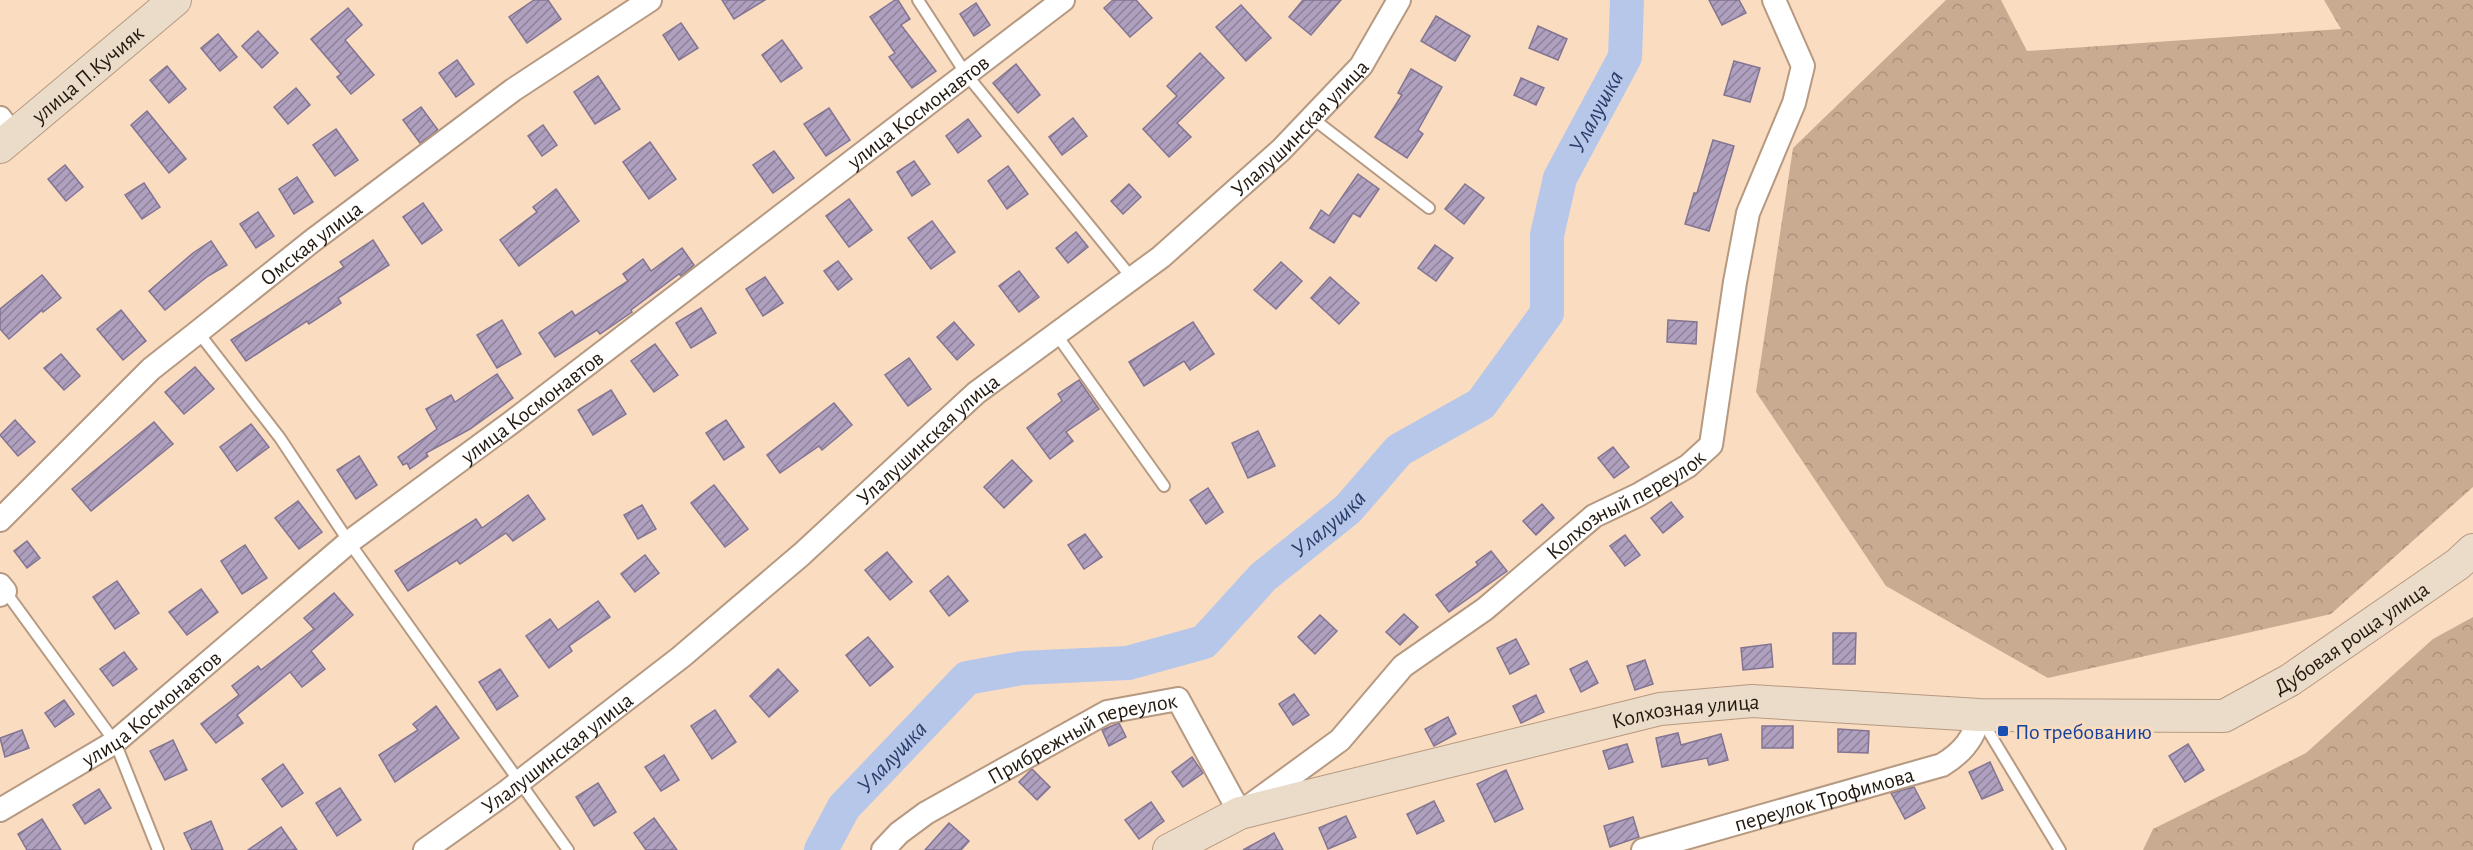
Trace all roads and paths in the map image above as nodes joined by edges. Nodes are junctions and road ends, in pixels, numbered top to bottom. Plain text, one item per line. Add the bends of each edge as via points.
1 (175, 0) edge
2 (650, 0) edge
3 (918, 0) edge
4 (1063, 0) edge
5 (1399, 0) edge
6 (1774, 0) edge
7 (966, 74) junction
8 (1312, 118) junction
9 (4, 133) edge
10 (1429, 208) dead end
11 (1132, 278) junction
12 (198, 332) junction
13 (1056, 334) junction
14 (1164, 486) dead end
15 (0, 520) edge
16 (349, 542) junction
17 (2473, 550) edge
18 (2, 590) edge
19 (1978, 715) junction
20 (2224, 716) joint
21 (115, 742) junction
22 (521, 781) junction
23 (0, 810) edge
24 (1240, 813) junction
25 (158, 850) edge
26 (425, 850) edge
27 (568, 850) edge
28 (883, 850) edge
29 (1169, 850) edge
30 (1643, 850) edge
31 (2060, 850) edge

1 - 9 street, улица П.Кучияк
2 - 12 street, Омская улица via 513,90
3 - 7 lane
4 - 7 street, улица Космонавтов
5 - 8 street, Улалушинская улица via 1361,66
6 - 24 street, Колхозный переулок via 1803,66 1794,103 1748,213 1711,445 1688,466 1594,516 1485,609 1403,666 1340,740
7 - 11 lane
7 - 16 street, улица Космонавтов
8 - 10 lane
8 - 11 street, Улалушинская улица via 1161,257
11 - 13 street, Улалушинская улица
12 - 15 street, Омская улица via 151,369
12 - 16 lane via 280,438
13 - 14 lane
13 - 22 street, Улалушинская улица via 976,393 802,554 681,657
16 - 21 street, улица Космонавтов
16 - 22 lane
17 - 20 street, Дубовая роща улица via 2290,680
18 - 21 lane
19 - 20 street, Колхозная улица
19 - 24 street, Колхозная улица via 1752,702 1660,710
19 - 30 street, переулок Трофимова via 1968,743 1942,765
19 - 31 lane
21 - 23 street, улица Космонавтов
21 - 25 lane
22 - 26 street, Улалушинская улица
22 - 27 lane
24 - 28 street, Прибрежный переулок via 1178,699 1107,712 926,813
24 - 29 street, Колхозная улица

